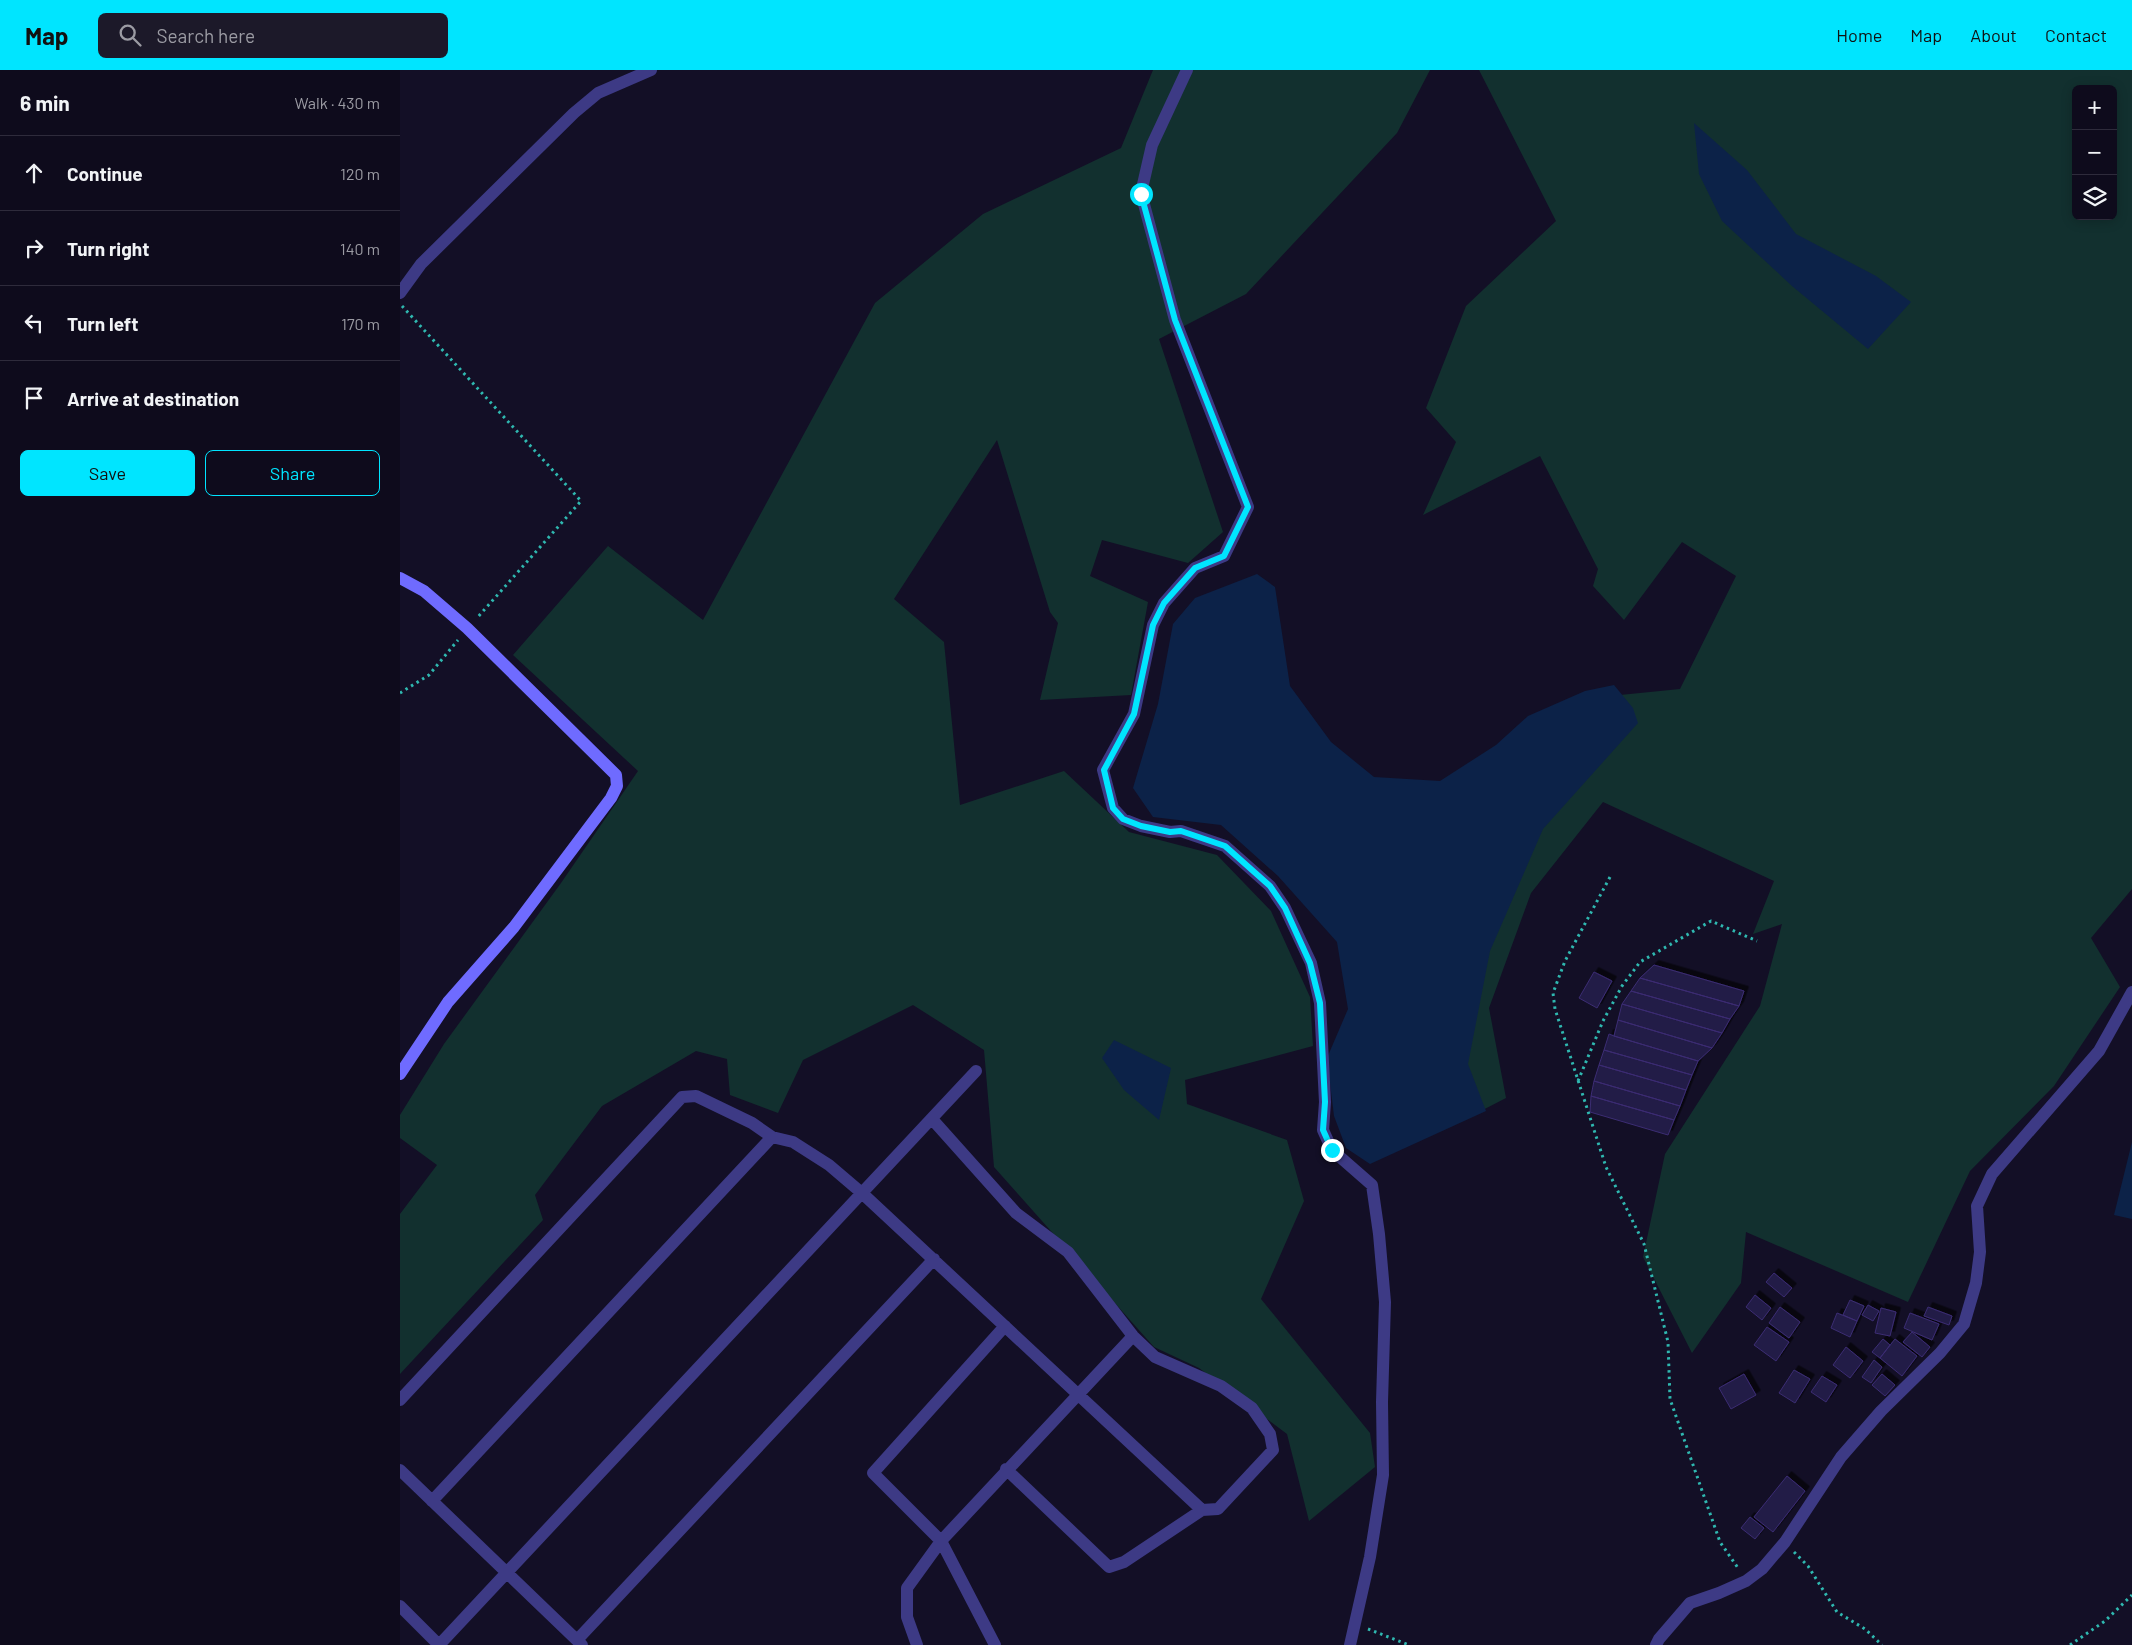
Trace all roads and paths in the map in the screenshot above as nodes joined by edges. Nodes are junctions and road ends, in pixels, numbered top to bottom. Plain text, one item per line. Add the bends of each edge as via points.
1 (651, 70) edge
2 (1187, 70) edge
3 (400, 293) edge
4 (400, 304) edge
5 (400, 578) edge
6 (467, 628) junction
7 (400, 693) edge
8 (1610, 876) dead end
9 (1757, 941) dead end
10 (2132, 992) edge
11 (976, 1071) dead end
12 (400, 1074) edge
13 (1578, 1081) junction
14 (932, 1119) junction
15 (772, 1137) junction
16 (863, 1194) junction
17 (934, 1259) junction
18 (1006, 1326) junction
19 (1133, 1336) junction
20 (1077, 1394) junction
21 (400, 1400) edge
22 (1006, 1469) junction
23 (400, 1470) edge
24 (432, 1501) junction
25 (1202, 1510) junction
26 (941, 1540) junction
27 (1785, 1542) junction
28 (507, 1573) junction
29 (1746, 1581) junction
30 (2132, 1595) edge
31 (400, 1606) edge
32 (1356, 1625) junction
33 (579, 1642) edge
34 (439, 1645) edge
35 (917, 1645) edge
36 (995, 1645) edge
37 (1350, 1645) edge
38 (1408, 1645) edge
39 (1656, 1645) edge
40 (1882, 1645) edge
41 (2070, 1645) edge

1 - 3 street via 598,93 574,113 421,264
2 - 32 street via 1152,145 1141,194 1175,320 1248,507 1224,556 1195,568 1164,603 1153,625 1134,714 1104,770 1113,808 1123,819 1141,826 1181,831 1225,846 1270,886 1285,908 1310,963 1320,1003 1325,1102 1323,1130 1332,1150 1372,1186 1385,1302 1383,1475
4 - 6 path via 581,501
5 - 6 street via 424,591
6 - 7 path via 429,675
6 - 12 street via 616,776 616,786 611,798 514,927 448,1002
8 - 13 path via 1565,960 1553,993
9 - 13 path via 1711,921 1640,962 1603,1021
10 - 27 street via 2100,1051 1992,1174 1978,1206 1980,1252 1976,1283 1964,1324 1841,1457
11 - 14 street
13 - 29 path via 1606,1167 1644,1244 1668,1342 1670,1399 1720,1542
14 - 16 street
14 - 19 street via 1016,1213 1068,1252
15 - 16 street via 793,1142 829,1165
15 - 21 street via 752,1122 696,1096 682,1097
15 - 24 street
16 - 17 street
16 - 28 street
17 - 18 street
17 - 33 street
18 - 20 street
18 - 26 street via 873,1473
19 - 20 street
19 - 25 street via 1155,1357 1221,1386 1252,1408 1270,1434 1273,1450 1218,1509
20 - 22 street
20 - 25 street
22 - 25 street via 1109,1566 1124,1562
22 - 26 street
23 - 24 street
24 - 28 street
26 - 35 street via 906,1588 908,1617
26 - 36 street
27 - 29 street via 1762,1569
27 - 40 path via 1808,1566 1837,1612 1865,1629
28 - 33 street
28 - 34 street
29 - 39 street via 1690,1603
30 - 41 path via 2105,1621
31 - 34 street
32 - 37 street
32 - 38 path

